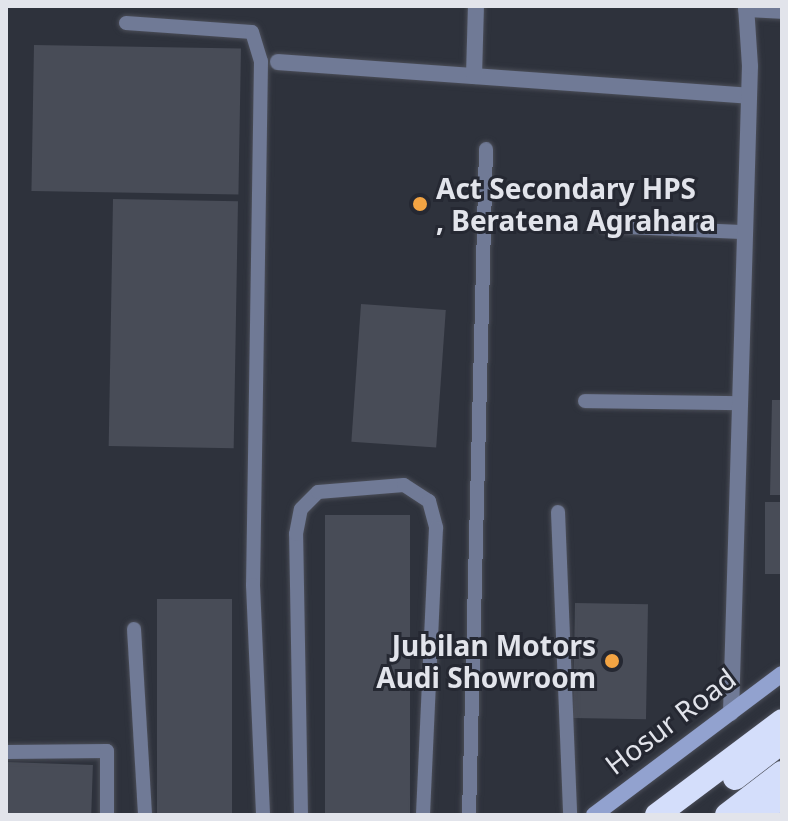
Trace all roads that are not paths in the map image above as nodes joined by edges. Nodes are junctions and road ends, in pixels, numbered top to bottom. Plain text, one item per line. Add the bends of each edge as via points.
1 (476, 6) edge
2 (746, 8) edge
3 (782, 11) edge
4 (126, 23) dead end
5 (278, 62) dead end
6 (474, 76) junction
7 (748, 96) junction
8 (486, 149) dead end
9 (605, 226) dead end
10 (740, 232) junction
11 (585, 401) dead end
12 (736, 403) junction
13 (558, 512) dead end
14 (134, 629) dead end
15 (782, 674) edge
16 (731, 713) junction
17 (782, 721) edge
18 (782, 742) edge
19 (6, 752) edge
20 (782, 773) edge
21 (782, 796) edge
22 (107, 815) edge
23 (145, 815) edge
24 (263, 815) edge
25 (301, 815) edge
26 (423, 815) edge
27 (469, 815) edge
28 (570, 815) edge
29 (594, 815) edge
30 (657, 815) edge
31 (685, 815) edge
32 (727, 815) edge
33 (757, 815) edge

1 - 6 street
2 - 3 street
2 - 7 street
4 - 24 lane via 252,32 261,61 253,585
5 - 6 street
6 - 7 street
7 - 10 street
8 - 27 lane
9 - 10 lane
10 - 12 street
11 - 12 lane
12 - 16 street
13 - 28 lane
14 - 23 lane
15 - 16 street, Hosur Road
16 - 29 street, Hosur Road
17 - 30 highway
18 - 31 highway
19 - 22 lane via 107,751
20 - 32 highway
21 - 33 highway
25 - 26 lane via 296,534 301,509 318,492 404,485 429,501 436,528

